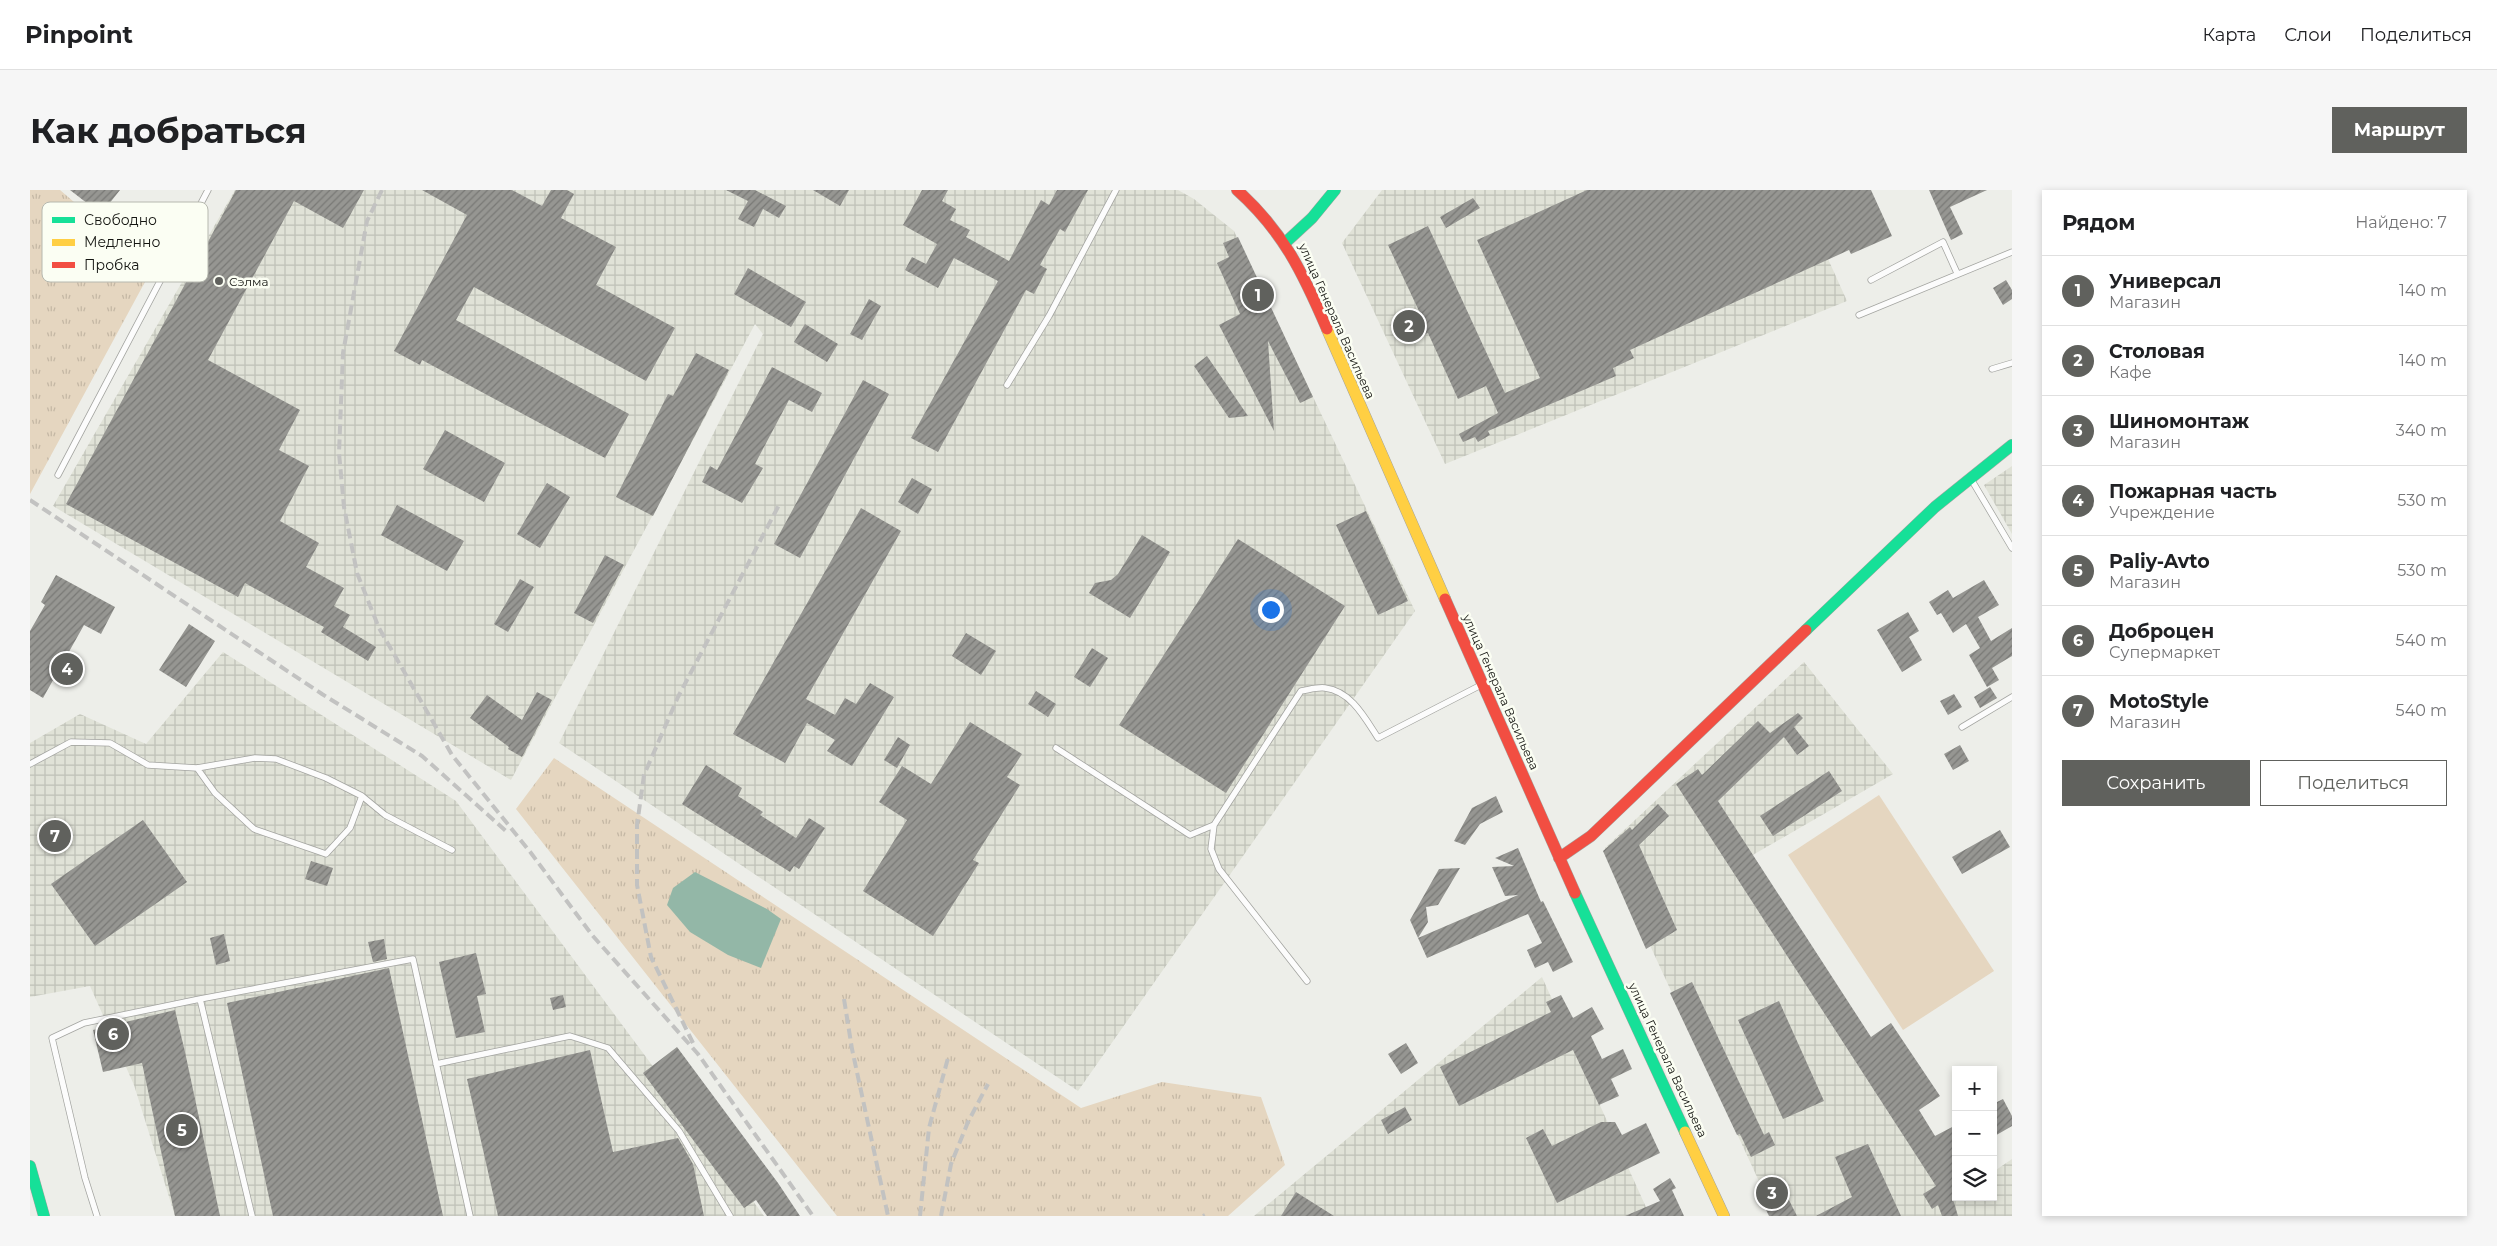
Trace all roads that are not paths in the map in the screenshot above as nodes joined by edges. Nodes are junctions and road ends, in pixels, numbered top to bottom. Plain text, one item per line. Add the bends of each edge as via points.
1 (208, 190) edge
2 (1116, 190) edge
3 (1237, 190) edge
4 (1334, 190) edge
5 (202, 202) edge
6 (1286, 242) junction
7 (2012, 252) edge
8 (1957, 273) junction
9 (1870, 280) dead end
10 (160, 282) edge
11 (1860, 315) dead end
12 (2012, 363) edge
13 (1992, 369) dead end
14 (1007, 385) dead end
15 (2012, 445) edge
16 (58, 475) dead end
17 (1970, 477) junction
18 (2012, 548) edge
19 (1483, 684) junction
20 (2012, 697) edge
21 (1962, 727) dead end
22 (1056, 748) dead end
23 (30, 764) edge
24 (197, 768) junction
25 (362, 796) junction
26 (1214, 824) junction
27 (452, 850) dead end
28 (1559, 858) junction
29 (1307, 981) dead end
30 (200, 999) junction
31 (436, 1064) junction
32 (30, 1166) edge
33 (44, 1216) edge
34 (97, 1216) edge
35 (252, 1216) edge
36 (470, 1216) edge
37 (730, 1216) edge
38 (1724, 1216) edge

1 - 5 lane
2 - 14 lane via 1049,316
3 - 6 main road, улица Генерала Васильева via 1262,211
4 - 6 main road via 1312,218
6 - 19 main road, улица Генерала Васильева via 1303,274
7 - 8 lane
8 - 9 lane via 1943,242
8 - 11 lane
10 - 16 lane
12 - 13 lane
15 - 17 main road
17 - 18 lane
17 - 28 main road via 1591,836
19 - 26 lane via 1378,738 1358,707 1339,692 1323,687 1301,691
19 - 28 main road, улица Генерала Васильева
20 - 21 lane
22 - 26 lane via 1190,835
23 - 24 lane via 71,742 110,743 148,765
24 - 25 lane via 255,758 276,759
24 - 25 lane via 215,793 254,829 326,854 350,828
25 - 27 lane via 386,814
26 - 29 lane via 1211,849 1219,868
28 - 38 main road, улица Генерала Васильева
30 - 31 lane via 413,959
30 - 34 lane via 84,1023 52,1038
30 - 35 lane
31 - 36 lane
31 - 37 lane via 570,1036 608,1048 679,1131
32 - 33 main road

